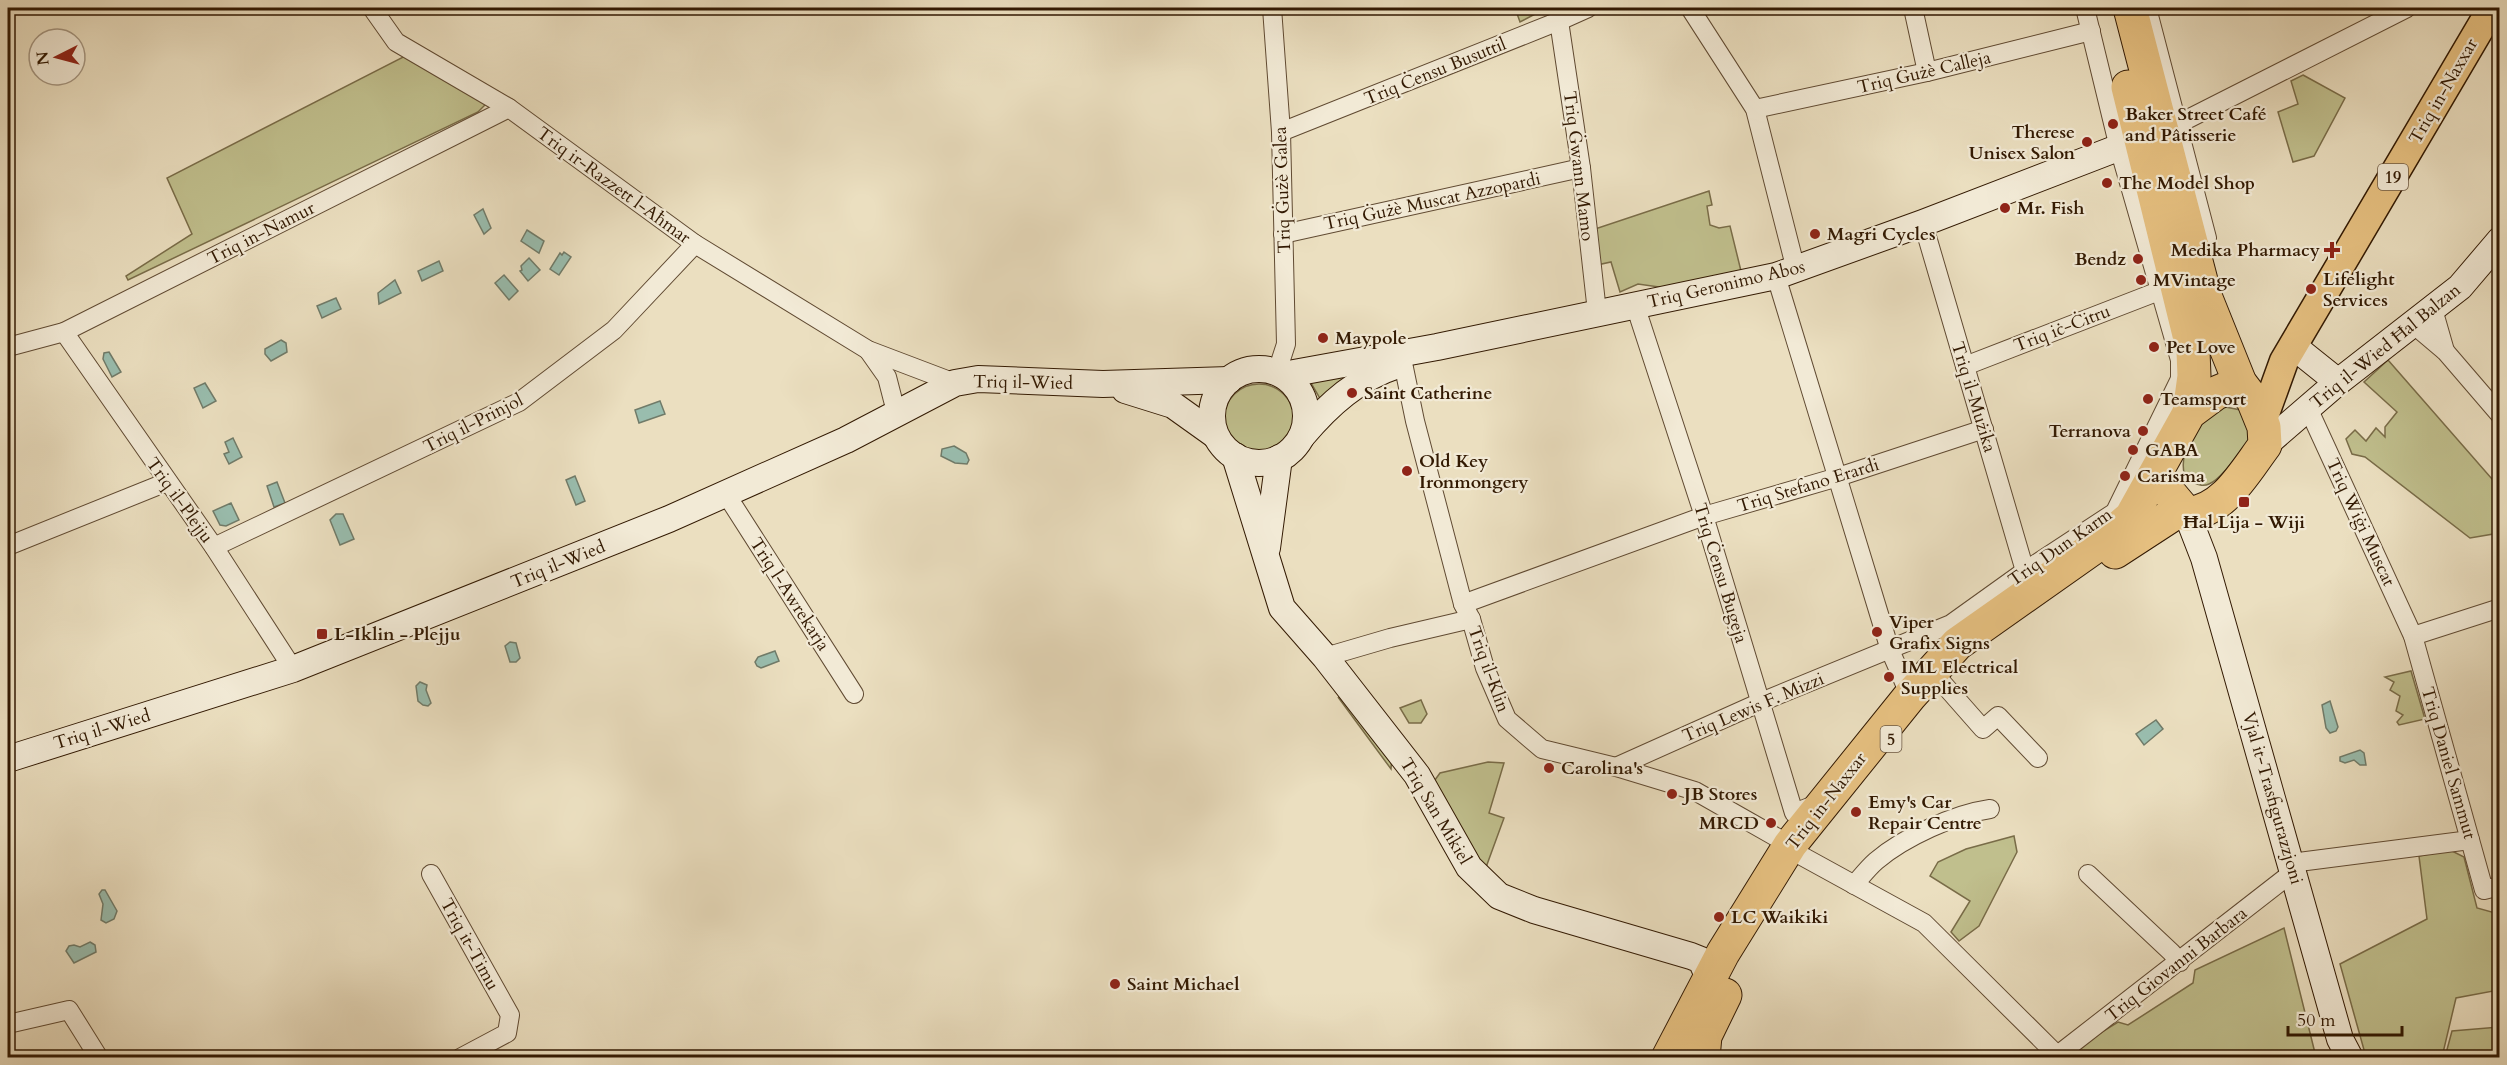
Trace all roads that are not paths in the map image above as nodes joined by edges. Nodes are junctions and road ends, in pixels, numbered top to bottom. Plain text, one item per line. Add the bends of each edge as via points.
1 (372, 8) edge
2 (1272, 8) edge
3 (1588, 8) edge
4 (1690, 8) edge
5 (1913, 8) edge
6 (2085, 8) edge
7 (2130, 8) edge
8 (2147, 8) edge
9 (2407, 8) edge
10 (2492, 8) edge
11 (2100, 19) edge
12 (1559, 21) junction
13 (1927, 72) junction
14 (509, 108) junction
15 (1755, 109) junction
16 (2178, 124) junction
17 (1281, 132) junction
18 (2130, 144) junction
19 (1581, 168) junction
20 (1923, 224) junction
21 (1283, 234) junction
22 (2499, 240) edge
23 (695, 244) junction
24 (1786, 273) junction
25 (2159, 291) junction
26 (1635, 305) junction
27 (1597, 312) junction
28 (2423, 316) junction
29 (64, 332) junction
30 (2207, 340) junction
31 (8, 347) edge
32 (1437, 347) junction
33 (868, 350) junction
34 (2289, 354) junction
35 (1403, 363) junction
36 (1965, 366) junction
37 (1280, 373) junction
38 (1374, 373) junction
39 (1229, 380) junction
40 (2338, 382) junction
41 (955, 383) junction
42 (2240, 383) junction
43 (1103, 384) junction
44 (2308, 408) junction
45 (896, 412) junction
46 (2189, 413) junction
47 (2499, 415) edge
48 (1415, 421) junction
49 (1984, 429) junction
50 (2264, 434) junction
51 (1215, 435) junction
52 (1299, 440) junction
53 (1235, 456) junction
54 (1279, 458) junction
55 (2161, 462) junction
56 (1838, 477) junction
57 (167, 482) junction
58 (726, 494) junction
59 (2221, 501) junction
60 (2184, 512) junction
61 (1704, 516) junction
62 (2103, 541) junction
63 (8, 546) edge
64 (214, 547) junction
65 (1265, 557) junction
66 (2204, 558) junction
67 (2025, 571) junction
68 (2499, 608) edge
69 (1467, 612) junction
70 (2414, 636) junction
71 (1890, 650) junction
72 (1325, 657) junction
73 (293, 669) junction
74 (1939, 679) junction
75 (854, 694) dead end
76 (1910, 696) junction
77 (1761, 702) junction
78 (2038, 758) dead end
79 (8, 759) edge
80 (1616, 767) junction
81 (1809, 807) junction
82 (1990, 809) dead end
83 (2470, 840) junction
84 (1790, 846) junction
85 (2292, 868) junction
86 (431, 874) dead end
87 (2088, 874) dead end
88 (1854, 885) junction
89 (2492, 888) edge
90 (1707, 960) junction
91 (2180, 962) junction
92 (8, 1024) edge
93 (2343, 1051) edge
94 (2060, 1056) edge
95 (99, 1058) edge
96 (460, 1058) edge
97 (1668, 1058) edge
98 (1703, 1058) edge

1 - 14 street, Triq ir-Razzett l-Aħmar via 396,42
2 - 17 street, Triq Ġużè Galea
3 - 12 street, Triq Ċensu Busuttil
4 - 15 street
5 - 13 street
6 - 11 street, Triq Dun Karm
7 - 30 highway, Triq Dun Karm via 2205,296
8 - 16 street, Triq Dun Karm
9 - 16 street
10 - 34 main road, Triq in-Naxxar / 19
11 - 13 street, Triq Ġużè Calleja
11 - 18 highway, Triq Dun Karm
12 - 17 street, Triq Ċensu Busuttil
12 - 19 street, Triq Ġwann Mamo
13 - 15 street, Triq Ġużè Calleja
14 - 23 street, Triq ir-Razzett l-Aħmar
14 - 29 street, Triq in-Namur
15 - 24 street
16 - 30 street, Triq Dun Karm via 2218,289
17 - 21 street, Triq Ġużè Galea
18 - 20 street, Triq Geronimo Abos
18 - 25 street, Triq Dun Karm
18 - 30 highway, Triq Dun Karm
19 - 21 street, Triq Ġużè Muscat Azzopardi
19 - 27 street, Triq Ġwann Mamo
20 - 24 street, Triq Geronimo Abos
20 - 36 street, Triq il-Mużika
21 - 37 street, Triq Ġużè Galea via 1286,344
22 - 28 street, Triq il-Wied Ħal Balzan via 2460,287
23 - 33 street, Triq ir-Razzett l-Aħmar
23 - 64 street, Triq il-Prinjol via 614,330 519,402
24 - 26 street, Triq Geronimo Abos
24 - 56 street
25 - 36 street, Triq iċ-Ċitru
25 - 67 street, Triq Dun Karm via 2180,360 2180,379 2115,512
26 - 27 street, Triq Geronimo Abos
26 - 61 street, Triq Ċensu Bugeja
27 - 32 street, Triq Geronimo Abos
28 - 40 street, Triq il-Wied Ħal Balzan
28 - 47 street via 2445,351
29 - 31 street, Triq in-Namur
29 - 57 street, Triq il-Plejju
30 - 42 highway, Triq Dun Karm
30 - 46 highway, Triq Dun Karm via 2194,376
30 - 62 highway via 2124,514
32 - 35 street, Triq Geronimo Abos
32 - 37 street, Triq Geronimo Abos
33 - 41 street, Triq ir-Razzett l-Aħmar
33 - 45 street, Triq ir-Razzett l-Aħmar via 887,377
34 - 40 street
34 - 42 main road, Triq in-Naxxar
34 - 50 main road, Triq in-Naxxar
35 - 38 street, Triq Geronimo Abos
35 - 48 street, Triq il-Klin
36 - 49 street, Triq il-Mużika
37 - 39 street via 1247,369
37 - 52 street via 1302,396 1305,426
38 - 48 street, Triq il-Klin via 1395,387
38 - 52 street, Triq Geronimo Abos via 1324,410
39 - 43 street, Triq il-Wied
39 - 51 street via 1216,394 1212,407
40 - 44 street, Triq il-Wied Ħal Balzan
41 - 43 street, Triq il-Wied via 978,379
41 - 45 street, Triq il-Wied
42 - 46 highway, Triq in-Naxxar / 5 via 2216,393
42 - 50 highway via 2253,400
43 - 51 street, Triq il-Wied via 1173,405
44 - 50 street, Triq il-Wied Ħal Balzan
44 - 70 street, Triq Wiġi Muscat
45 - 58 street, Triq il-Wied via 846,440
46 - 55 highway, Triq in-Naxxar / 5
48 - 69 street, Triq il-Klin
49 - 56 street, Triq Stefano Erardi
49 - 67 street, Triq il-Mużika
50 - 59 highway, Triq in-Naxxar / 5
51 - 53 street
52 - 54 street
53 - 54 street via 1257,463
53 - 65 street, Triq San Mikiel
54 - 65 street, Triq San Mikiel
55 - 60 highway via 2166,489
55 - 62 highway, Triq in-Naxxar / 5 via 2131,517
56 - 61 street, Triq Stefano Erardi
56 - 71 street
57 - 63 street
57 - 64 street, Triq il-Plejju
58 - 73 street, Triq il-Wied
58 - 75 street, Triq l-Awrekarja
59 - 60 highway, Triq in-Naxxar / 5 via 2203,513
59 - 66 street, Vjal it-Trasfigurazzjoni via 2210,525
60 - 66 street, Vjal it-Trasfigurazzjoni
60 - 74 highway, Triq in-Naxxar / 5 via 2017,618
61 - 69 street, Triq Stefano Erardi
61 - 77 street, Triq Ċensu Bugeja
62 - 76 highway, Triq in-Naxxar / 5 via 1957,644
64 - 73 street, Triq il-Plejju
65 - 72 street, Triq San Mikiel via 1282,608
66 - 85 street, Vjal it-Trasfigurazzjoni
67 - 71 street, Triq Dun Karm via 1951,624
68 - 70 street
69 - 72 street, Triq Stefano Erardi
69 - 80 street, Triq il-Klin via 1507,719 1542,748
70 - 83 street, Triq Daniel Sammut
71 - 76 street
71 - 77 street, Triq Lewis F. Mizzi
72 - 90 street, Triq San Mikiel via 1417,775 1469,867 1499,896 1534,910
73 - 79 street, Triq il-Wied
74 - 78 street via 1983,729 1998,716
74 - 84 highway, Triq in-Naxxar / 5
76 - 81 highway, Triq in-Naxxar / 5
77 - 80 street, Triq Lewis F. Mizzi
77 - 81 street, Triq Ċensu Bugeja
80 - 84 street, Triq il-Klin via 1695,791
81 - 84 highway, Triq in-Naxxar / 5
82 - 88 street via 1916,835 1876,861
83 - 85 street
83 - 89 street, Triq Daniel Sammut
84 - 88 street, Triq il-Klin
84 - 90 highway, Triq in-Naxxar / 5
84 - 98 highway, Triq in-Naxxar / 5 via 1759,926 1705,1036
85 - 91 street, Triq Giovanni Barbara
85 - 93 street, Vjal it-Trasfigurazzjoni
86 - 96 street, Triq it-Timu via 510,1015 507,1033
87 - 91 street
88 - 94 street, Triq il-Klin via 1924,923
90 - 97 highway, Triq in-Naxxar / 5
91 - 94 street, Triq Giovanni Barbara
92 - 95 street via 69,1010

